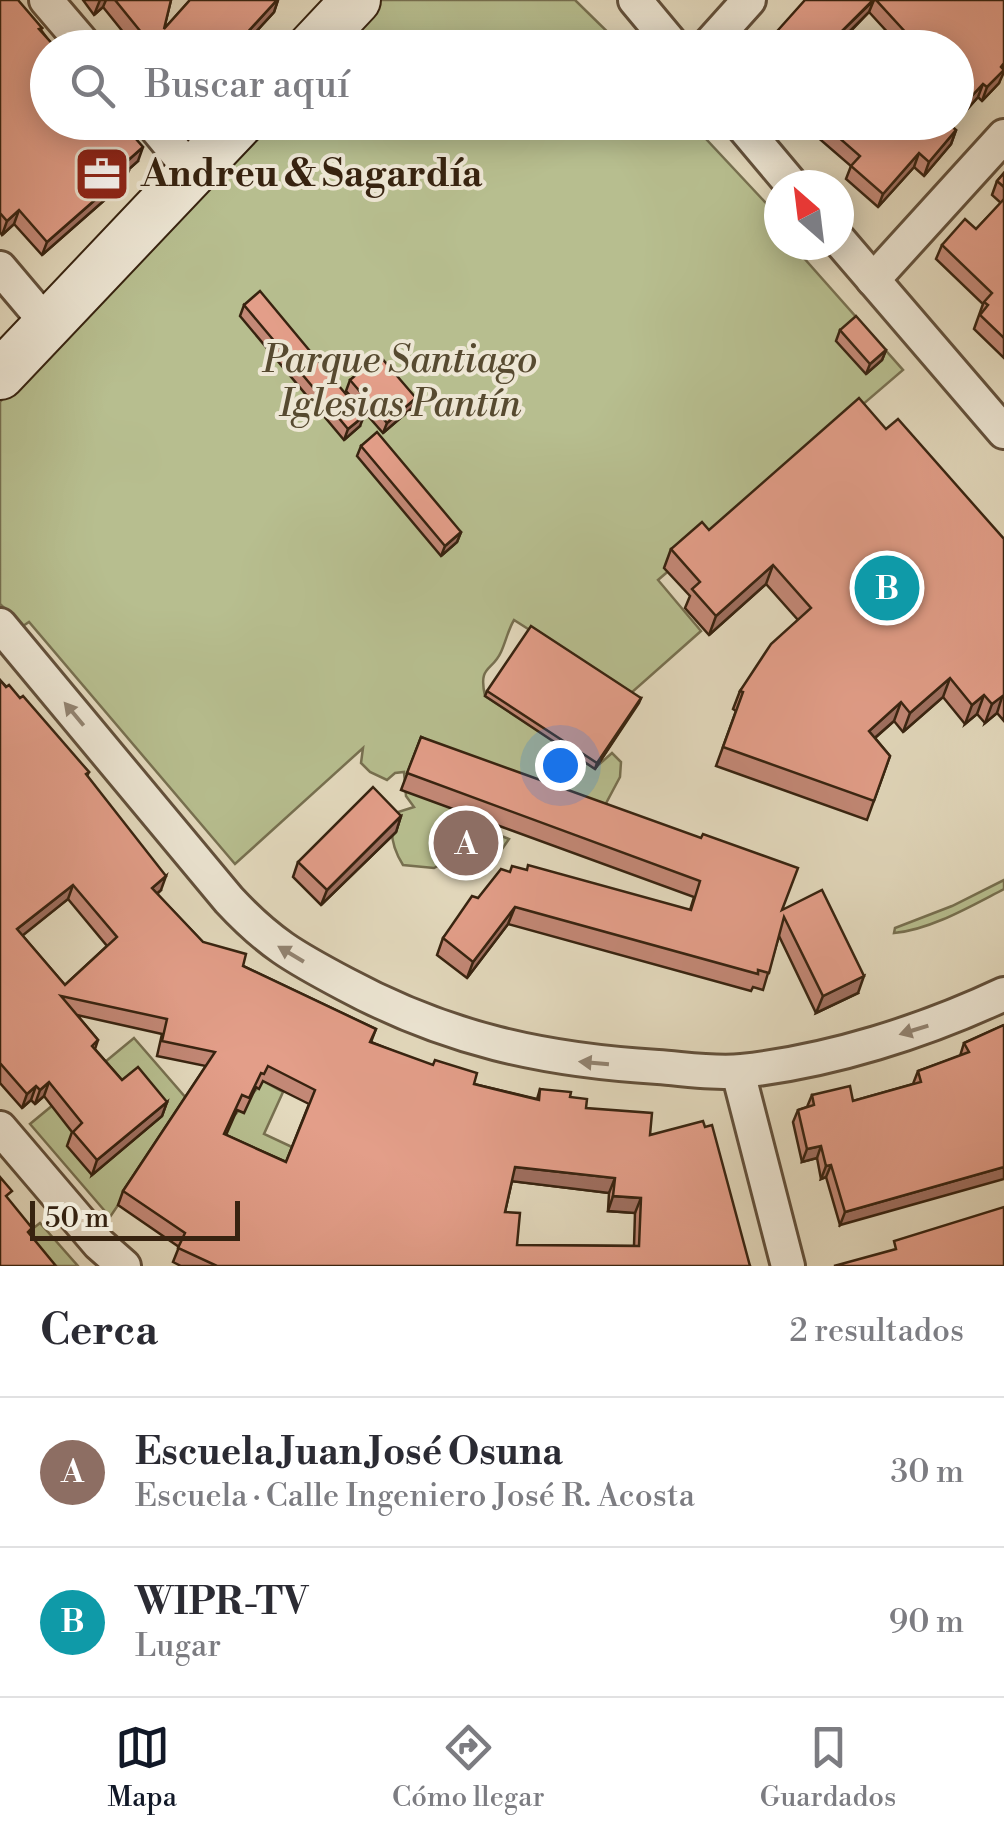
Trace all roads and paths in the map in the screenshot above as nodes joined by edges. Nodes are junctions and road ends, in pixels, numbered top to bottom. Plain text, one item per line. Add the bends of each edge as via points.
1 (46, 0) edge
2 (356, 0) edge
3 (635, 0) edge
4 (749, 0) edge
5 (71, 30) edge
6 (328, 30) edge
7 (660, 30) edge
8 (722, 30) edge
9 (1004, 136) edge
10 (166, 140) edge
11 (223, 140) edge
12 (753, 140) edge
13 (779, 170) edge
14 (193, 173) junction
15 (854, 258) edge
16 (0, 268) edge
17 (873, 280) junction
18 (49, 326) junction
19 (0, 374) edge
20 (1004, 432) edge
21 (0, 625) edge
22 (1004, 994) edge
23 (738, 1072) junction
24 (0, 1128) edge
25 (124, 1266) edge
26 (788, 1266) edge

1 - 5 street
2 - 6 street
3 - 7 street
4 - 8 street
9 - 17 street
10 - 14 street
11 - 14 street
12 - 13 street
14 - 18 street
15 - 17 street
16 - 18 street
17 - 20 street
18 - 19 street
23 -> 21 street via 584,1063 503,1046 432,1026 286,952 228,900
22 -> 23 street via 880,1040
23 - 26 street
24 - 25 street

